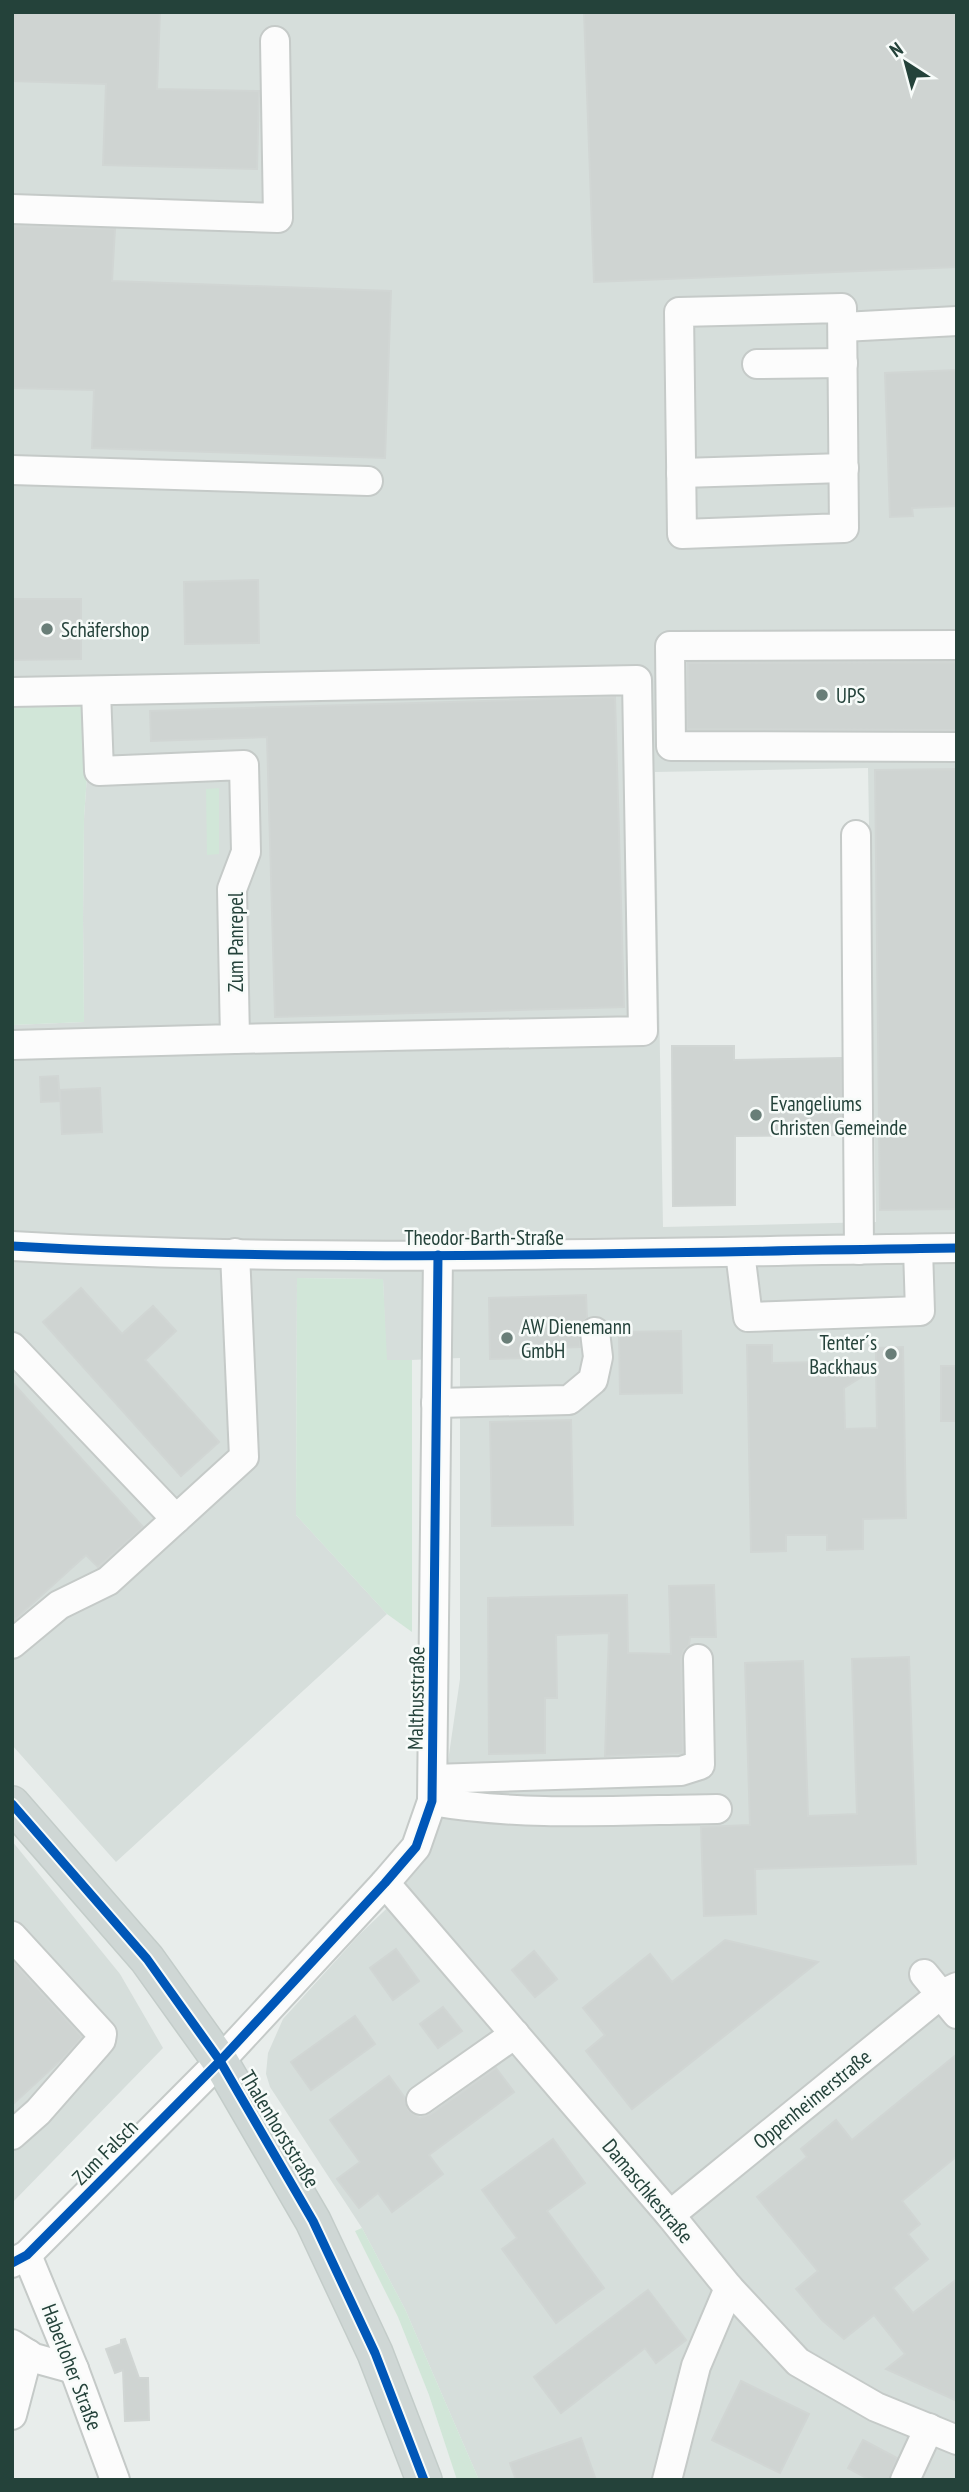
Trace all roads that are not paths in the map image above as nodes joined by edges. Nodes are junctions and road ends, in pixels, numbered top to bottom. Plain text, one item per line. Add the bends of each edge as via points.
1 (275, 41) dead end
2 (12, 209) edge
3 (957, 321) edge
4 (843, 327) junction
5 (844, 363) junction
6 (757, 365) dead end
7 (844, 468) junction
8 (12, 470) edge
9 (681, 473) junction
10 (369, 481) dead end
11 (957, 645) edge
12 (96, 691) junction
13 (12, 692) edge
14 (957, 747) edge
15 (856, 835) dead end
16 (235, 1039) junction
17 (12, 1045) edge
18 (12, 1246) edge
19 (957, 1248) edge
20 (918, 1249) junction
21 (859, 1250) junction
22 (740, 1252) junction
23 (235, 1253) junction
24 (438, 1255) junction
25 (595, 1332) dead end
26 (12, 1347) edge
27 (436, 1403) junction
28 (176, 1518) junction
29 (12, 1644) edge
30 (698, 1660) dead end
31 (432, 1790) junction
32 (13, 1808) edge
33 (717, 1809) dead end
34 (385, 1883) junction
35 (12, 1936) edge
36 (944, 1992) edge
37 (515, 2034) junction
38 (220, 2061) junction
39 (421, 2100) dead end
40 (12, 2135) edge
41 (670, 2214) junction
42 (20, 2259) edge
43 (729, 2288) junction
44 (20, 2349) edge
45 (74, 2369) junction
46 (12, 2415) edge
47 (929, 2428) junction
48 (957, 2440) edge
49 (115, 2480) edge
50 (424, 2480) edge
51 (667, 2480) edge
52 (905, 2480) edge

1 - 2 street via 278,218
3 - 4 street
4 - 5 street
4 - 9 street via 842,308 679,312
5 - 6 street
5 - 7 street
7 - 9 street
7 - 9 street via 844,528 682,534
8 - 10 street
11 - 14 street via 670,646 671,746
12 - 13 street
12 - 16 street, Zum Panrepel via 99,771 244,765 246,852 232,888
12 - 16 street via 637,680 643,1031
15 - 21 street
16 - 17 street
18 - 23 street, Theodor-Barth-Straße
19 - 20 street, Theodor-Barth-Straße
20 - 21 street, Theodor-Barth-Straße
20 - 22 street via 920,1311 748,1317
21 - 22 street, Theodor-Barth-Straße
22 - 24 street, Theodor-Barth-Straße
23 - 24 street, Theodor-Barth-Straße
23 - 28 street via 244,1457
24 - 27 street, Malthusstraße
25 - 27 street via 598,1357 593,1380 569,1400
26 - 28 street
27 - 31 street, Malthusstraße
28 - 29 street via 108,1581 59,1605
30 - 31 street via 700,1765 681,1771
31 - 33 street via 482,1808
31 - 34 street, Malthusstraße via 416,1847
32 - 38 main road, Thalenhorststraße via 147,1959
34 - 37 street, Damaschkestraße
34 - 38 street, Malthusstraße
35 - 40 street via 102,2034 96,2046
36 - 41 street, Oppenheimerstraße
37 - 39 street
37 - 41 street, Damaschkestraße
38 - 42 street, Zum Falsch
38 - 50 main road, Thalenhorststraße via 313,2221 375,2353
41 - 43 street, Damaschkestraße
42 - 45 street, Haberloher Straße
43 - 47 street, Damaschkestraße via 798,2362 876,2407
43 - 51 street via 696,2366
44 - 45 street
44 - 46 street
45 - 49 street, Haberloher Straße
47 - 48 street, Damaschkestraße
47 - 52 street

